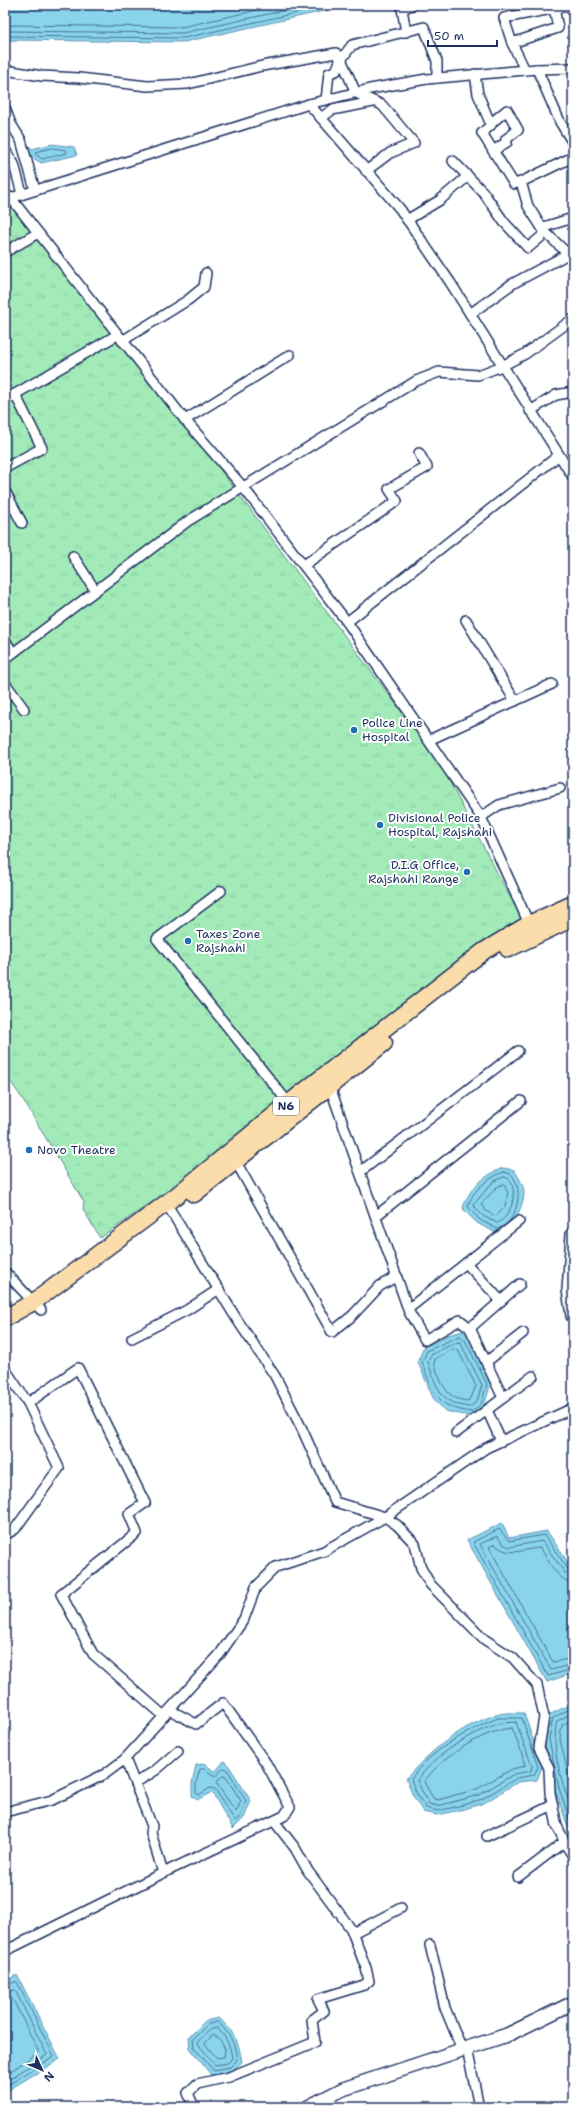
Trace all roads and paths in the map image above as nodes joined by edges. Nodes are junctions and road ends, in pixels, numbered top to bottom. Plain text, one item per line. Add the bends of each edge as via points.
1 (412, 5) edge
2 (573, 5) edge
3 (554, 8) junction
4 (406, 32) junction
5 (512, 43) junction
6 (341, 59) junction
7 (573, 68) edge
8 (537, 69) junction
9 (5, 70) edge
10 (525, 70) junction
11 (475, 74) junction
12 (437, 78) junction
13 (356, 93) junction
14 (326, 100) junction
15 (373, 102) junction
16 (309, 104) junction
17 (5, 108) edge
18 (321, 118) junction
19 (490, 124) junction
20 (573, 143) edge
21 (22, 145) junction
22 (6, 151) edge
23 (492, 151) junction
24 (573, 157) edge
25 (453, 161) dead end
26 (366, 171) junction
27 (468, 176) junction
28 (521, 182) junction
29 (35, 190) junction
30 (22, 194) junction
31 (8, 196) edge
32 (573, 218) edge
33 (407, 220) junction
34 (544, 231) junction
35 (38, 233) junction
36 (5, 252) edge
37 (570, 253) edge
38 (573, 263) edge
39 (206, 273) dead end
40 (470, 314) junction
41 (573, 319) edge
42 (120, 338) junction
43 (290, 355) dead end
44 (502, 366) junction
45 (573, 392) edge
46 (15, 394) junction
47 (5, 400) edge
48 (530, 411) junction
49 (185, 420) junction
50 (419, 453) dead end
51 (558, 456) junction
52 (5, 468) edge
53 (573, 477) edge
54 (243, 487) junction
55 (5, 491) edge
56 (22, 523) dead end
57 (73, 556) dead end
58 (304, 565) junction
59 (95, 590) junction
60 (466, 620) dead end
61 (347, 622) junction
62 (5, 640) edge
63 (13, 653) junction
64 (5, 659) edge
65 (5, 683) edge
66 (552, 684) dead end
67 (515, 701) junction
68 (24, 709) dead end
69 (429, 740) junction
70 (560, 788) dead end
71 (481, 817) junction
72 (221, 890) dead end
73 (573, 904) edge
74 (573, 918) edge
75 (531, 930) junction
76 (518, 1050) dead end
77 (330, 1087) junction
78 (521, 1101) dead end
79 (293, 1108) junction
80 (236, 1162) junction
81 (360, 1172) junction
82 (169, 1207) junction
83 (376, 1216) junction
84 (519, 1221) dead end
85 (573, 1234) edge
86 (466, 1263) junction
87 (5, 1272) edge
88 (396, 1276) junction
89 (520, 1284) dead end
90 (219, 1289) junction
91 (501, 1301) junction
92 (38, 1305) junction
93 (408, 1308) junction
94 (573, 1316) edge
95 (5, 1318) edge
96 (470, 1328) junction
97 (5, 1330) edge
98 (523, 1333) dead end
99 (132, 1338) dead end
100 (486, 1362) junction
101 (5, 1369) edge
102 (533, 1376) dead end
103 (503, 1398) junction
104 (28, 1403) junction
105 (573, 1408) edge
106 (487, 1410) junction
107 (456, 1433) dead end
108 (501, 1441) junction
109 (385, 1517) junction
110 (5, 1535) edge
111 (167, 1713) junction
112 (178, 1751) dead end
113 (125, 1759) junction
114 (135, 1783) junction
115 (553, 1805) junction
116 (5, 1812) edge
117 (274, 1821) junction
118 (487, 1836) dead end
119 (564, 1842) junction
120 (573, 1856) edge
121 (163, 1873) junction
122 (518, 1877) dead end
123 (401, 1908) dead end
124 (353, 1933) junction
125 (430, 1944) dead end
126 (5, 1951) edge
127 (573, 2003) edge
128 (465, 2049) junction
129 (194, 2107) edge
130 (308, 2107) edge
131 (479, 2107) edge

1 - 4 street via 402,9
2 - 3 street
3 - 5 street via 558,28
3 - 5 street via 504,18
4 - 6 street via 352,45
4 - 12 street via 424,27 437,61
5 - 10 street
6 - 9 street via 336,53 262,66 188,84 147,86
6 - 13 street
6 - 14 street via 336,71 329,73
7 - 8 street
8 - 10 street
8 - 20 street via 560,122
10 - 11 street
11 - 12 street
11 - 19 street via 478,94
12 - 13 street
13 - 14 street
13 - 15 street
14 - 16 street
15 - 18 street via 332,110
15 - 26 street via 382,106 414,143 390,153
16 - 18 street
16 - 29 street
17 - 21 street
18 - 26 street
19 - 23 street via 482,133
19 - 23 street via 506,110 518,130 506,139 507,142
21 - 22 street
21 - 29 street
22 - 30 street via 14,164
23 - 28 street via 514,184
24 - 28 street
25 - 27 street
26 - 33 street
27 - 33 street via 440,200
27 - 34 street via 484,192 504,222 528,248
28 - 34 street via 528,206
29 - 30 street
30 - 31 street
31 - 35 street
32 - 34 street via 547,226
33 - 40 street
34 - 37 street
35 - 36 street
35 - 42 street
37 - 38 street
37 - 40 street via 512,284
39 - 42 street via 204,287 188,300
40 - 44 street
41 - 44 street via 525,354
42 - 46 street
42 - 49 street
43 - 49 street
44 - 48 street
44 - 54 street via 478,375 439,372 416,381
45 - 48 street via 556,395
46 - 47 street
46 - 52 street via 42,448
48 - 51 street
49 - 54 street
50 - 58 street via 427,467 389,489 397,501
51 - 53 street
51 - 61 street
54 - 58 street
54 - 59 street via 188,521
55 - 56 street
57 - 59 street
58 - 61 street
59 - 63 street
60 - 67 street
61 - 69 street
62 - 63 street
63 - 64 street
65 - 68 street
66 - 67 street
67 - 69 street
69 - 71 street
70 - 71 street via 499,805
71 - 75 street
72 - 79 street via 157,939
73 - 75 highway, N6
74 - 75 highway, N6
75 - 77 highway, N6
75 - 79 highway, N6 via 484,951
76 - 81 street
77 - 79 highway, N6
77 - 81 street
78 - 83 street
79 - 80 highway, N6
79 - 82 highway, N6
80 - 82 highway, N6
80 - 88 street via 332,1332 352,1316 380,1286
81 - 83 street
82 - 90 street
82 - 92 highway, N6
83 - 88 street
84 - 86 street
85 - 94 street via 569,1290
86 - 91 street
86 - 93 street
87 - 92 street
88 - 93 street
89 - 91 street
90 - 99 street via 187,1310
90 - 109 street via 275,1376 335,1502
91 - 96 street
92 - 95 highway, N6
92 - 97 highway, N6
93 - 96 street via 425,1340 460,1320
96 - 100 street
98 - 100 street
100 - 103 street
101 - 104 street
102 - 103 street
103 - 106 street
104 - 110 street via 59,1468 15,1529
104 - 111 street via 78,1368 145,1503 129,1514 137,1533 61,1594 93,1654
105 - 108 street
106 - 107 street
106 - 108 street
108 - 109 street via 486,1448
109 - 111 street via 324,1551 276,1567 256,1587 244,1619 220,1654
109 - 115 street via 397,1525 415,1544 421,1568 430,1584 484,1639 513,1658 537,1685 544,1717 539,1748 548,1768
111 - 113 street
111 - 117 street via 196,1724 223,1703 266,1764 290,1807 284,1816
112 - 114 street via 156,1770
113 - 114 street
113 - 116 street via 105,1774 52,1800
114 - 121 street via 152,1826 151,1833
115 - 118 street
115 - 119 street via 557,1826
117 - 121 street
117 - 124 street
119 - 120 street
119 - 122 street
121 - 126 street
123 - 124 street
124 - 129 street via 369,1981 364,1985 318,1999 324,2011 312,2020 315,2042 229,2077 197,2084 188,2093
125 - 128 street via 445,2008
127 - 128 street via 507,2035
128 - 130 street via 343,2089
128 - 131 street

